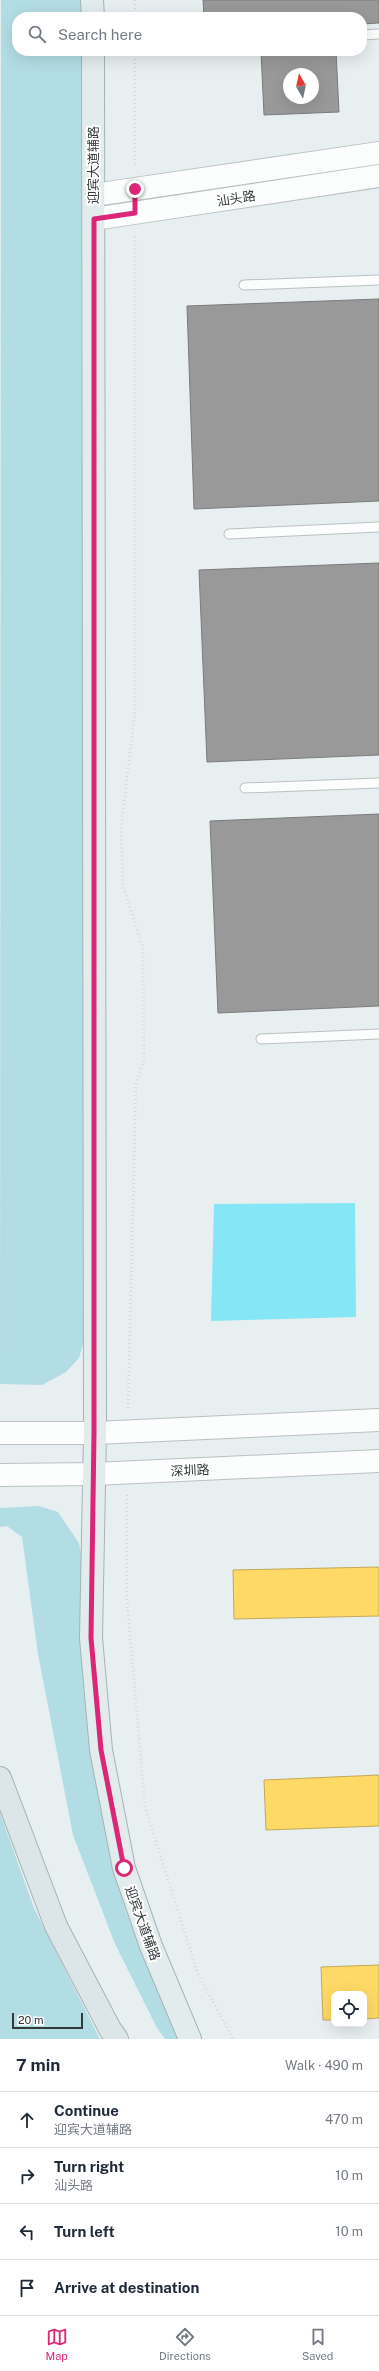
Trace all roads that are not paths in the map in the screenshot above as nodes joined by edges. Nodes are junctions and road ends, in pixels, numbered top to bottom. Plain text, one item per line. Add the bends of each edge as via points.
1 (92, 0) edge
2 (93, 12) edge
3 (379, 34) edge
4 (367, 35) edge
5 (93, 56) edge
6 (379, 153) edge
7 (379, 176) edge
8 (94, 195) junction
9 (94, 219) junction
10 (379, 280) edge
11 (244, 285) dead end
12 (379, 527) edge
13 (229, 534) dead end
14 (379, 782) edge
15 (245, 788) dead end
16 (379, 1034) edge
17 (261, 1039) dead end
18 (379, 1420) edge
19 (0, 1433) edge
20 (94, 1433) junction
21 (379, 1461) edge
22 (94, 1474) junction
23 (0, 1475) edge
24 (0, 1778) edge
25 (117, 2039) edge
26 (190, 2039) edge

1 - 2 main road
3 - 4 lane
5 - 8 main road, 迎宾大道辅路
6 - 8 street, 汕头路
7 - 9 street, 汕头路
8 - 9 main road, 迎宾大道辅路
9 - 20 main road, 迎宾大道辅路
10 - 11 lane
12 - 13 lane
14 - 15 lane
16 - 17 lane
18 - 20 street
19 - 20 street
20 - 22 main road, 迎宾大道辅路
21 - 22 street, 深圳路
22 - 23 street, 深圳路
22 - 26 main road, 迎宾大道辅路 via 91,1638 101,1750 124,1868 151,1946
24 - 25 highway via 56,1926

